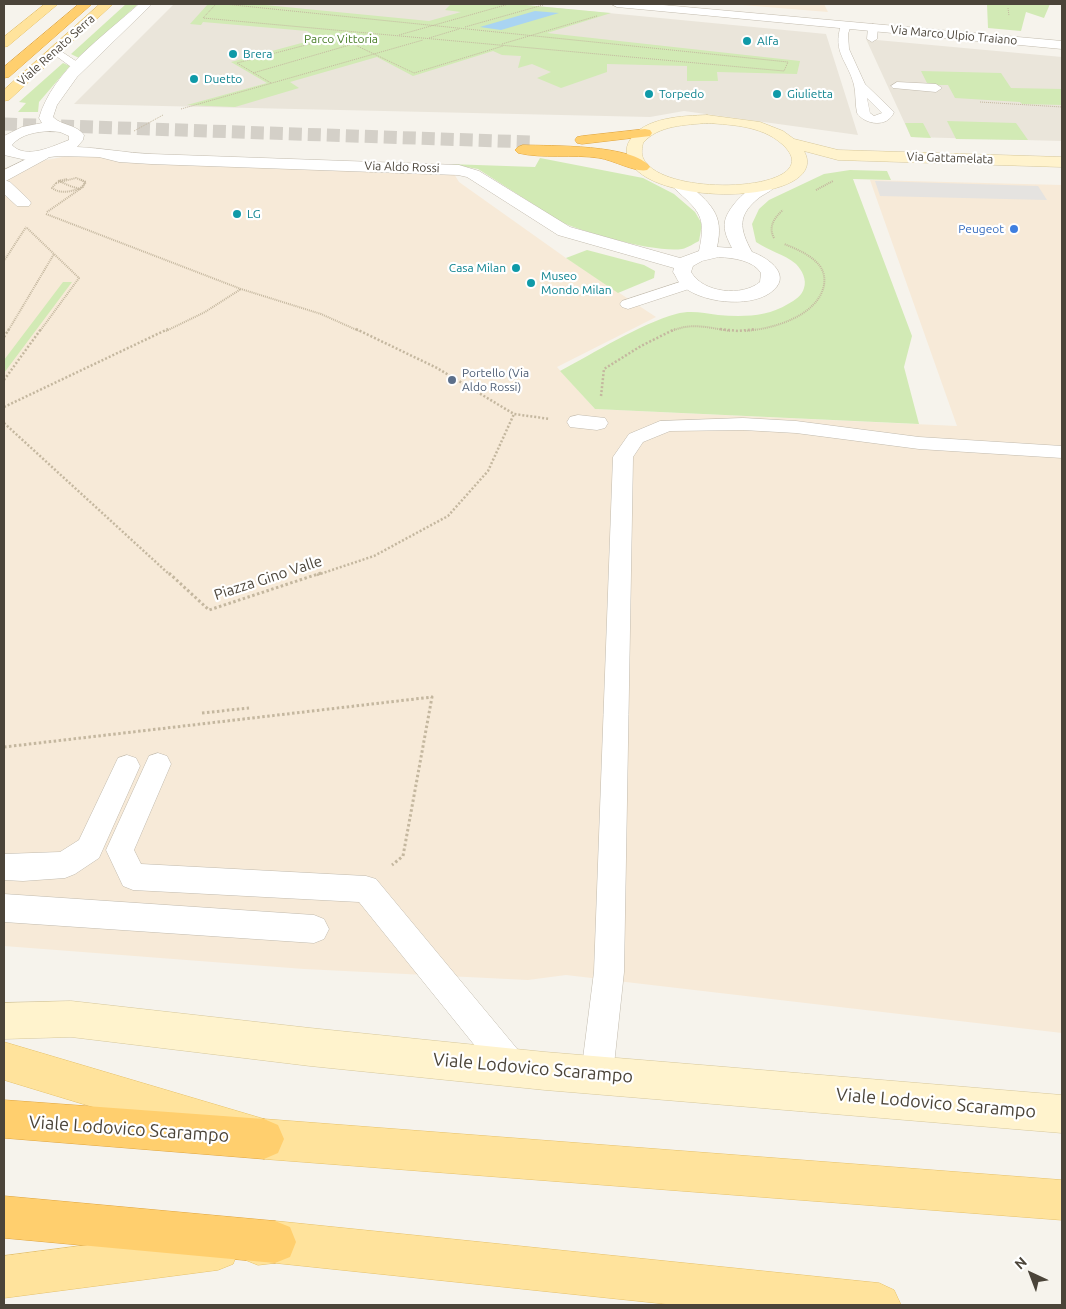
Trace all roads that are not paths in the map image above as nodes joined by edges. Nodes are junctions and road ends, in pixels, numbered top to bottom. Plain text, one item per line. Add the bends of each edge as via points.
1 (52, 4) edge
2 (68, 4) edge
3 (86, 4) edge
4 (108, 4) edge
5 (146, 4) edge
6 (617, 4) edge
7 (850, 11) dead end
8 (846, 25) junction
9 (4, 43) edge
10 (1062, 45) edge
11 (56, 51) junction
12 (4, 57) edge
13 (78, 67) junction
14 (4, 74) edge
15 (860, 85) dead end
16 (896, 86) dead end
17 (936, 88) dead end
18 (4, 97) edge
19 (54, 126) junction
20 (645, 133) junction
21 (76, 140) junction
22 (791, 144) junction
23 (6, 148) edge
24 (99, 152) junction
25 (50, 153) junction
26 (838, 155) junction
27 (1062, 162) edge
28 (799, 165) junction
29 (642, 167) junction
30 (6, 179) edge
31 (680, 185) junction
32 (768, 185) junction
33 (24, 203) road end
34 (707, 253) junction
35 (744, 255) junction
36 (684, 265) junction
37 (689, 284) junction
38 (628, 304) dead end
39 (1062, 452) edge
40 (158, 764) dead end
41 (127, 766) dead end
42 (4, 867) edge
43 (4, 908) edge
44 (314, 929) dead end
45 (4, 1021) edge
46 (4, 1061) edge
47 (512, 1067) junction
48 (597, 1074) junction
49 (1062, 1114) edge
50 (4, 1119) edge
51 (264, 1139) junction
52 (1062, 1200) edge
53 (4, 1217) edge
54 (275, 1242) junction
55 (4, 1277) edge
56 (878, 1305) edge

1 - 9 main road
2 - 12 highway
3 - 14 highway
4 - 11 main road, Viale Renato Serra
5 - 13 street
6 - 8 street, Via Marco Ulpio Traiano
7 - 8 street
8 - 10 street, Via Marco Ulpio Traiano via 872,33
8 - 15 lane via 842,45
11 - 13 lane
11 - 18 main road, Viale Renato Serra
13 - 19 street via 48,106 46,118
16 - 17 lane
19 - 21 street, Via Aldo Rossi via 73,130 77,134
19 - 23 street via 24,131 10,138
20 - 22 street, Via Gattamelata via 662,125 708,119 756,126
20 - 29 street via 633,149
20 - 29 highway via 526,146 611,154
21 - 24 street, Via Aldo Rossi
21 - 25 street
22 - 26 street, Via Gattamelata
22 - 28 street via 799,154
23 - 25 street, Via Aldo Rossi via 24,156
23 - 30 lane
24 - 25 street, Via Aldo Rossi
24 - 36 street, Via Aldo Rossi via 136,159 459,170 473,174 564,231
25 - 30 lane
26 - 27 street, Via Gattamelata
26 - 28 street, Via Gattamelata
28 - 32 street via 783,180
29 - 31 street via 657,177
30 - 33 street
31 - 32 street via 726,191
31 - 34 street via 710,216 713,233
32 - 35 street via 748,199 735,215 733,228
34 - 35 street
34 - 36 street via 689,259
35 - 37 street via 760,263 770,273 770,281 756,293 728,297 699,290
36 - 37 street via 682,271
37 - 38 lane
39 - 48 lane via 919,443 743,424 667,425 636,438 623,457 609,972
40 - 47 lane via 120,850 132,877 366,890
41 - 42 lane via 89,849 65,865
43 - 44 lane
45 - 47 street, Viale Lodovico Scarampo via 71,1019
46 - 51 main road
47 - 48 street, Viale Lodovico Scarampo
48 - 49 street, Viale Lodovico Scarampo
50 - 51 highway, Viale Lodovico Scarampo
51 - 52 main road, Viale Lodovico Scarampo
53 - 54 highway
54 - 55 main road
54 - 56 main road

